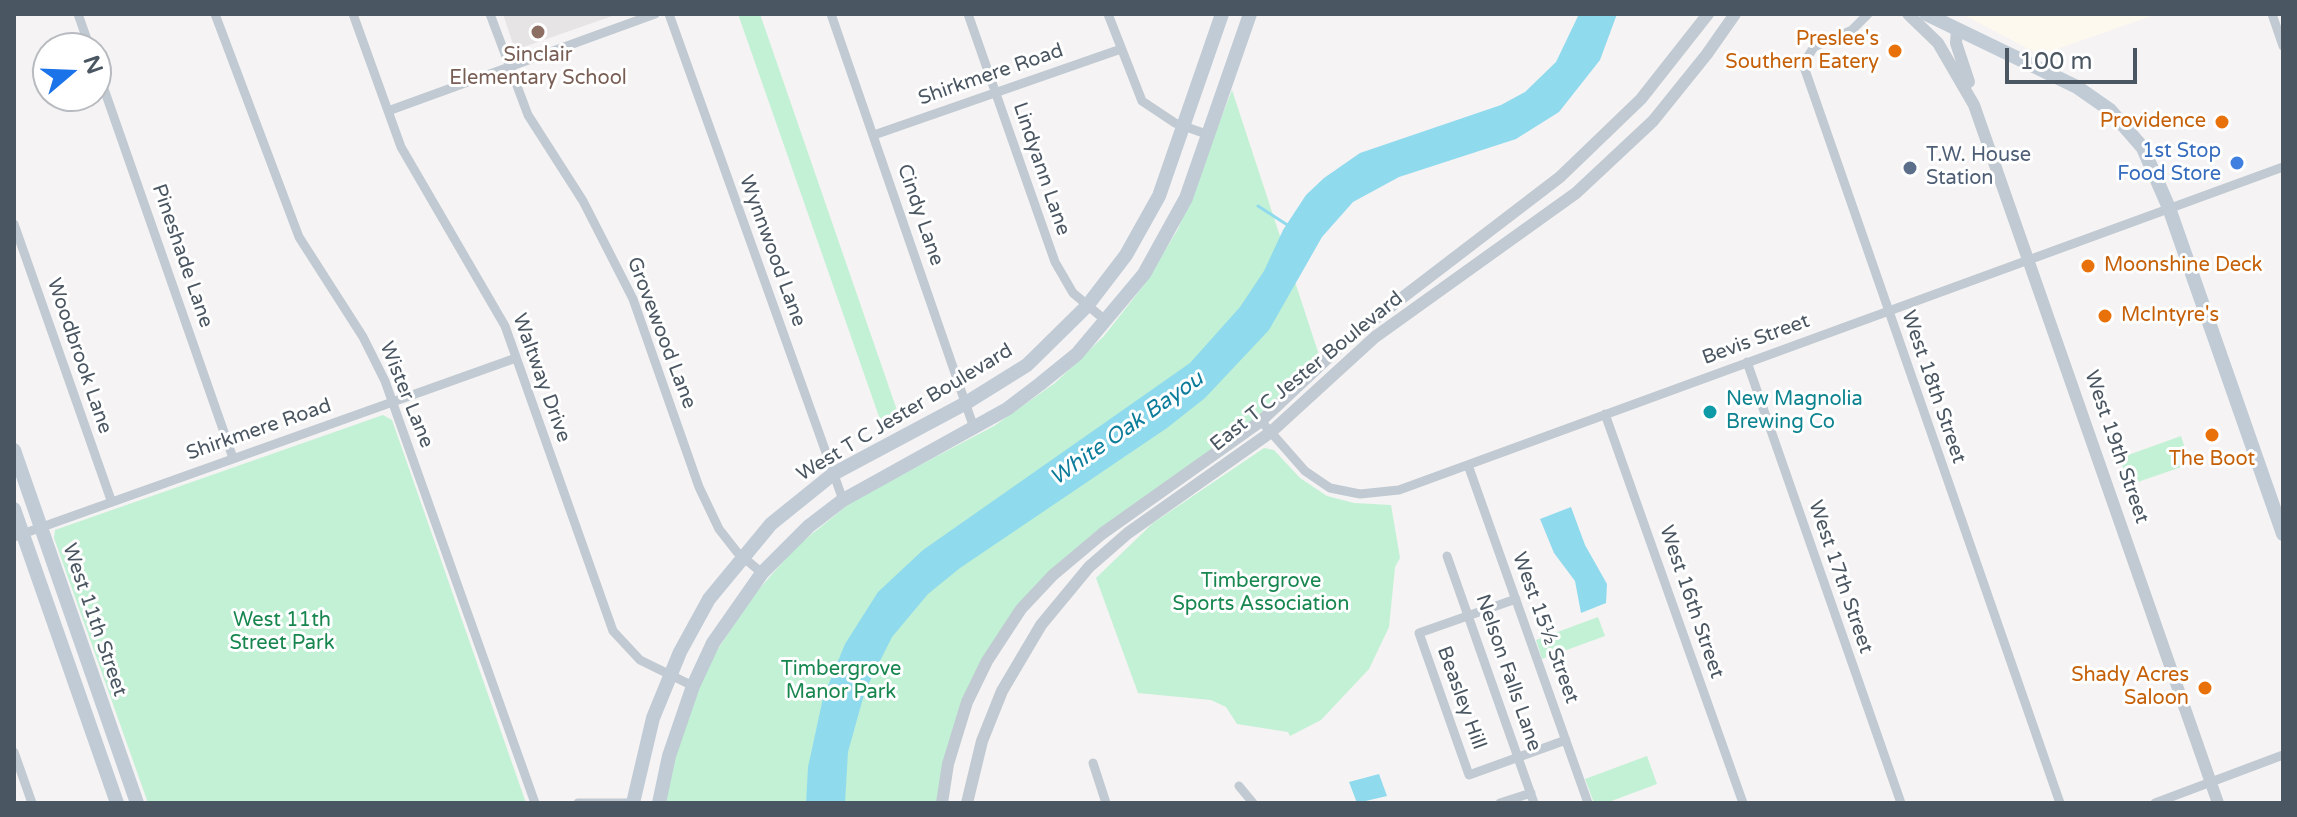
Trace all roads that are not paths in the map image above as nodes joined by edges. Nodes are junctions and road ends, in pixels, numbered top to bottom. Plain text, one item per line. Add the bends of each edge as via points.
1 (215, 14) edge
2 (353, 14) edge
3 (490, 14) edge
4 (655, 14) edge
5 (669, 14) edge
6 (831, 14) edge
7 (968, 14) edge
8 (1108, 14) edge
9 (1222, 14) edge
10 (1250, 14) edge
11 (1708, 14) edge
12 (1735, 14) edge
13 (1868, 14) edge
14 (1908, 14) edge
15 (1926, 14) edge
16 (2272, 14) edge
17 (1957, 30) junction
18 (2283, 46) edge
19 (1121, 49) junction
20 (508, 66) junction
21 (996, 93) junction
22 (1641, 99) junction
23 (1974, 105) junction
24 (388, 111) junction
25 (112, 112) edge
26 (1653, 121) junction
27 (1185, 126) junction
28 (874, 135) junction
29 (1209, 135) junction
30 (2283, 167) edge
31 (1530, 202) junction
32 (2169, 208) junction
33 (1543, 219) junction
34 (14, 224) edge
35 (2030, 260) junction
36 (1394, 304) junction
37 (1087, 306) junction
38 (1888, 311) junction
39 (1403, 317) junction
40 (1105, 320) junction
41 (516, 358) junction
42 (1747, 362) junction
43 (393, 402) junction
44 (966, 403) junction
45 (1605, 414) junction
46 (1261, 421) junction
47 (974, 428) junction
48 (1271, 432) junction
49 (14, 450) edge
50 (233, 458) junction
51 (1468, 465) junction
52 (833, 474) junction
53 (111, 500) junction
54 (843, 500) junction
55 (14, 509) edge
56 (41, 527) junction
57 (2283, 534) edge
58 (18, 535) edge
59 (742, 556) junction
60 (1447, 556) dead end
61 (762, 573) junction
62 (1516, 599) junction
63 (1468, 616) junction
64 (987, 661) junction
65 (92, 675) junction
66 (669, 675) junction
67 (1011, 676) junction
68 (74, 681) junction
69 (693, 686) junction
70 (1566, 740) junction
71 (14, 752) edge
72 (2283, 755) edge
73 (1518, 757) junction
74 (1093, 763) dead end
75 (2210, 781) junction
76 (1239, 786) dead end
77 (1533, 798) edge
78 (32, 803) edge
79 (117, 803) edge
80 (137, 803) edge
81 (535, 803) edge
82 (578, 803) edge
83 (632, 803) edge
84 (659, 803) edge
85 (942, 803) edge
86 (967, 803) edge
87 (1106, 803) edge
88 (1253, 803) edge
89 (1500, 803) edge
90 (1588, 803) edge
91 (1743, 803) edge
92 (1901, 803) edge
93 (2060, 803) edge
94 (2155, 803) edge
95 (2218, 803) edge

1 - 43 street, Wister Lane via 299,237 363,337
2 - 24 street, Waltway Drive
3 - 20 street, Grovewood Lane
4 - 20 street
5 - 52 street, Wynnwood Lane
6 - 28 street, Cindy Lane
7 - 21 street, Lindyann Lane
8 - 19 street
9 - 27 main road, West T C Jester Boulevard
10 - 29 main road
11 - 22 street, East T C Jester Boulevard
12 - 26 street, East T C Jester Boulevard
13 - 38 street, West 18th Street via 1852,30 1814,47 1803,64
14 - 23 street, West 19th Street via 1938,43
15 - 17 main road
16 - 18 street
17 - 23 street, West 19th Street
17 - 32 main road via 2077,87 2110,110 2143,148
19 - 21 street, Shirkmere Road
19 - 27 street via 1142,101
20 - 24 street
20 - 59 street, Grovewood Lane via 528,115 610,249 633,299 699,487 719,529
21 - 28 street, Shirkmere Road
21 - 37 street, Lindyann Lane via 1055,262
22 - 26 street
22 - 31 street, East T C Jester Boulevard
23 - 35 street, West 19th Street
24 - 41 street, Waltway Drive via 424,191 499,314
25 - 50 street, Pineshade Lane
26 - 33 street, East T C Jester Boulevard
27 - 29 street
27 - 37 main road, West T C Jester Boulevard via 1144,226
28 - 44 street, Cindy Lane
29 - 40 main road via 1163,244
30 - 32 street, Bevis Street
31 - 33 street
31 - 36 street, East T C Jester Boulevard
32 - 35 street, Bevis Street
32 - 57 main road
33 - 39 street, East T C Jester Boulevard
34 - 53 street, Woodbrook Lane
35 - 38 street, Bevis Street
35 - 75 street, West 19th Street
36 - 39 street
36 - 46 street, East T C Jester Boulevard
37 - 40 street, Lindyann Lane
37 - 44 main road, West T C Jester Boulevard via 1027,365
38 - 42 street, Bevis Street
38 - 93 street, West 18th Street
39 - 48 street, East T C Jester Boulevard
40 - 47 main road via 1077,354
41 - 43 street, Shirkmere Road
41 - 66 street, Waltway Drive via 613,631 640,660
42 - 45 street, Bevis Street
42 - 92 street, West 17th Street
43 - 50 street, Shirkmere Road
43 - 81 street, Wister Lane
44 - 47 street, Cindy Lane
44 - 52 main road, West T C Jester Boulevard
45 - 51 street, Bevis Street
45 - 91 street, West 16th Street
46 - 48 street, Bevis Street
46 - 64 street, East T C Jester Boulevard via 1081,549 1021,609
47 - 54 main road
48 - 51 street, Bevis Street via 1317,481 1345,493 1399,490
48 - 67 street, East T C Jester Boulevard via 1105,551 1041,625
49 - 56 main road, West 11th Street
50 - 53 street, Shirkmere Road
51 - 62 street, West 15½ Street
52 - 54 street, Wynnwood Lane
52 - 59 main road, West T C Jester Boulevard via 771,524
53 - 56 street, Shirkmere Road
54 - 61 main road
55 - 58 main road, West 11th Street
56 - 58 street, Shirkmere Road
56 - 65 main road, West 11th Street
58 - 68 main road, West 11th Street
59 - 61 street, Grovewood Lane
59 - 66 main road, West T C Jester Boulevard via 709,599
60 - 63 street, Nelson Falls Lane
61 - 69 main road via 713,643
62 - 63 street
62 - 70 street, West 15½ Street
63 - 73 street, Nelson Falls Lane
63 - 73 street, Beasley Hill via 1419,633 1469,775
64 - 67 street
64 - 85 street, East T C Jester Boulevard via 967,702
65 - 68 main road
65 - 80 main road, West 11th Street
66 - 69 street, Waltway Drive
66 - 83 main road, West T C Jester Boulevard
67 - 86 street, East T C Jester Boulevard via 982,741
68 - 79 main road, West 11th Street
69 - 84 main road
70 - 73 street
70 - 90 street, West 15½ Street
71 - 78 street
72 - 75 street
73 - 77 street, Nelson Falls Lane
74 - 87 street
75 - 94 street
75 - 95 street, West 19th Street
76 - 88 street
77 - 89 street
82 - 83 street

